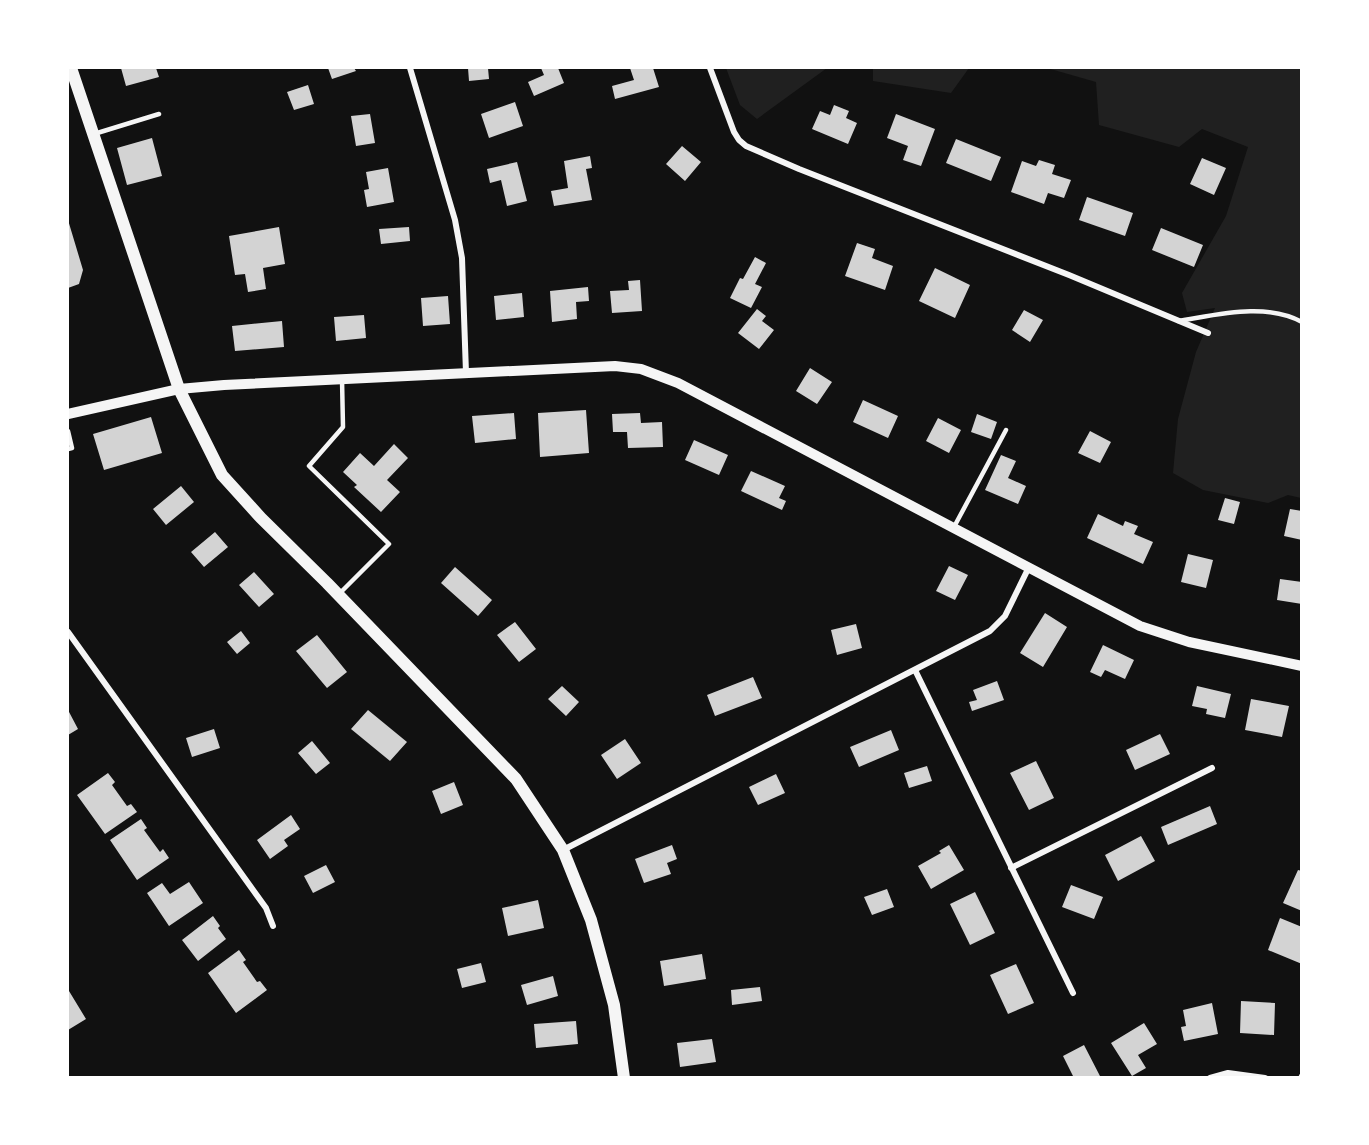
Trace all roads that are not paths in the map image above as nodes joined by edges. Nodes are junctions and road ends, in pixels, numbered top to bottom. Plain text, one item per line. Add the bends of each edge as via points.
1 (71, 68) edge
2 (410, 68) edge
3 (710, 68) edge
4 (159, 114) dead end
5 (93, 134) junction
6 (1178, 321) junction
7 (1302, 322) edge
8 (1208, 333) dead end
9 (466, 373) junction
10 (342, 379) junction
11 (179, 389) junction
12 (68, 414) edge
13 (1006, 430) dead end
14 (68, 431) edge
15 (70, 448) edge
16 (954, 528) junction
17 (1029, 567) junction
18 (338, 595) junction
19 (68, 632) edge
20 (1302, 666) edge
21 (915, 670) junction
22 (1212, 768) dead end
23 (563, 849) junction
24 (1011, 868) junction
25 (273, 926) dead end
26 (1073, 993) dead end
27 (624, 1077) edge
28 (1210, 1077) edge
29 (1264, 1077) edge

1 - 5 main road
2 - 9 street via 455,220 464,292
3 - 6 street via 734,132 746,146
4 - 5 lane
5 - 11 main road
6 - 7 lane via 1264,311
6 - 8 street
9 - 10 street
9 - 16 street via 615,366 660,374
10 - 11 street
10 - 18 lane via 344,428 309,466 390,544
11 - 12 street
11 - 18 main road via 222,475
13 - 16 lane
14 - 15 lane
16 - 17 street
17 - 20 street via 1165,635
17 - 21 street via 1000,622
18 - 23 main road via 516,779
19 - 25 street via 266,908
21 - 23 street
21 - 24 street
22 - 24 street
23 - 27 main road via 591,920 614,1005
24 - 26 street
28 - 29 street via 1228,1073

